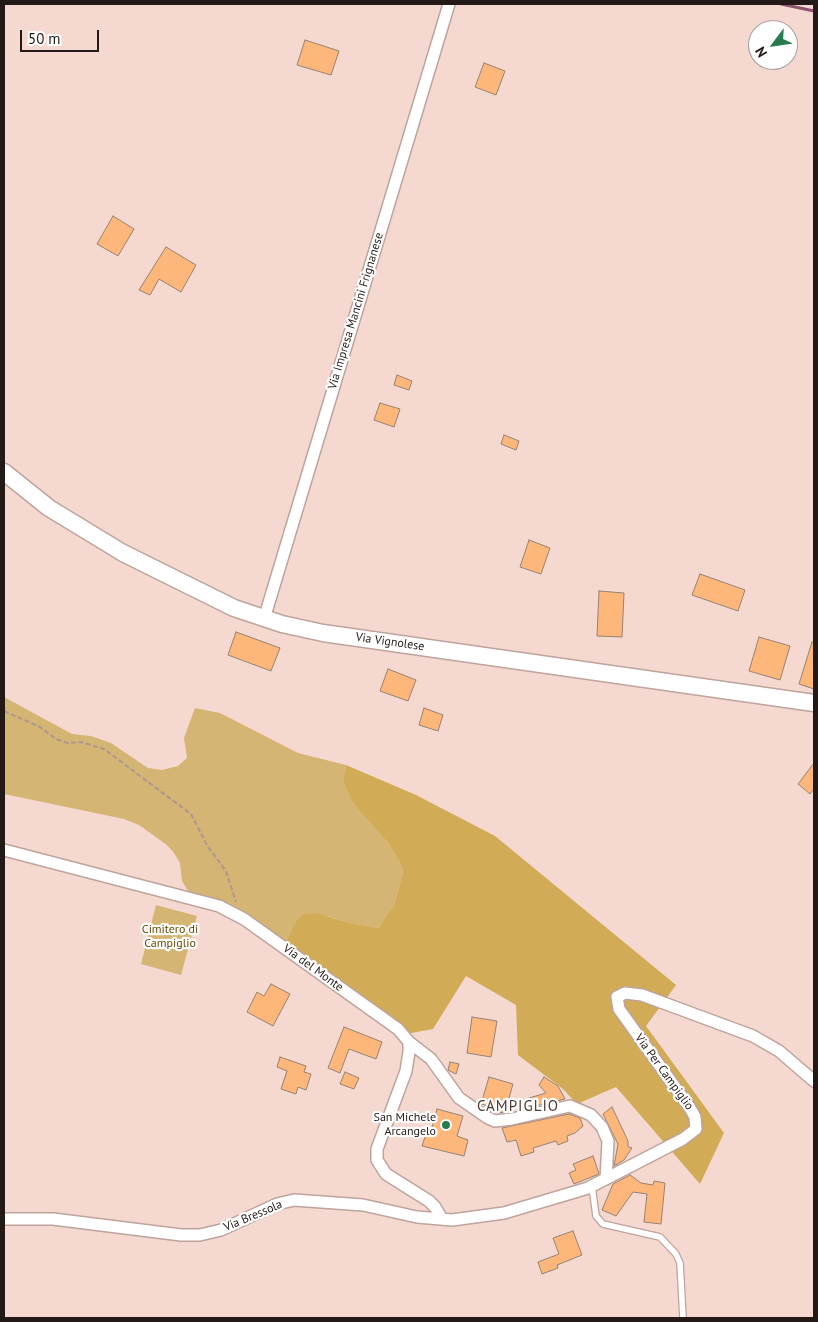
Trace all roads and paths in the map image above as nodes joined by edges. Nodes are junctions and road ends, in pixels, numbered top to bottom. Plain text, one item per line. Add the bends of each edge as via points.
1 (449, 4) edge
2 (4, 472) edge
3 (264, 619) junction
4 (814, 703) edge
5 (4, 711) edge
6 (4, 850) edge
7 (235, 914) junction
8 (409, 1042) junction
9 (814, 1081) edge
10 (606, 1179) junction
11 (592, 1186) junction
12 (4, 1219) edge
13 (442, 1219) junction
14 (683, 1318) edge

1 - 3 street, Via Impresa Mancini Frignanese
2 - 3 main road, Via Vignolese via 49,508 101,541 234,608
3 - 4 main road, Via Vignolese via 323,633
5 - 7 path via 40,727 56,739 104,749 191,814 208,847 226,871 236,901
6 - 7 street, Via del Monte via 180,894
7 - 8 street, Via del Monte via 392,1024
8 - 10 street, Via del Monte via 436,1065 459,1098 495,1121 570,1106 591,1115 602,1127 608,1142
8 - 13 street via 406,1071 384,1126 377,1160 386,1174 429,1201
9 - 10 street, Via Per Campiglio via 779,1051 753,1036 633,993 620,994 617,998 619,1009 690,1108 697,1123 693,1133
10 - 11 street, Via Per Campiglio
11 - 13 street, Via Per Campiglio via 490,1216
11 - 14 lane via 596,1216 603,1224 660,1237 676,1254 680,1263
12 - 13 street, Via Bressola via 53,1219 200,1235 221,1230 277,1204 294,1200 363,1205

